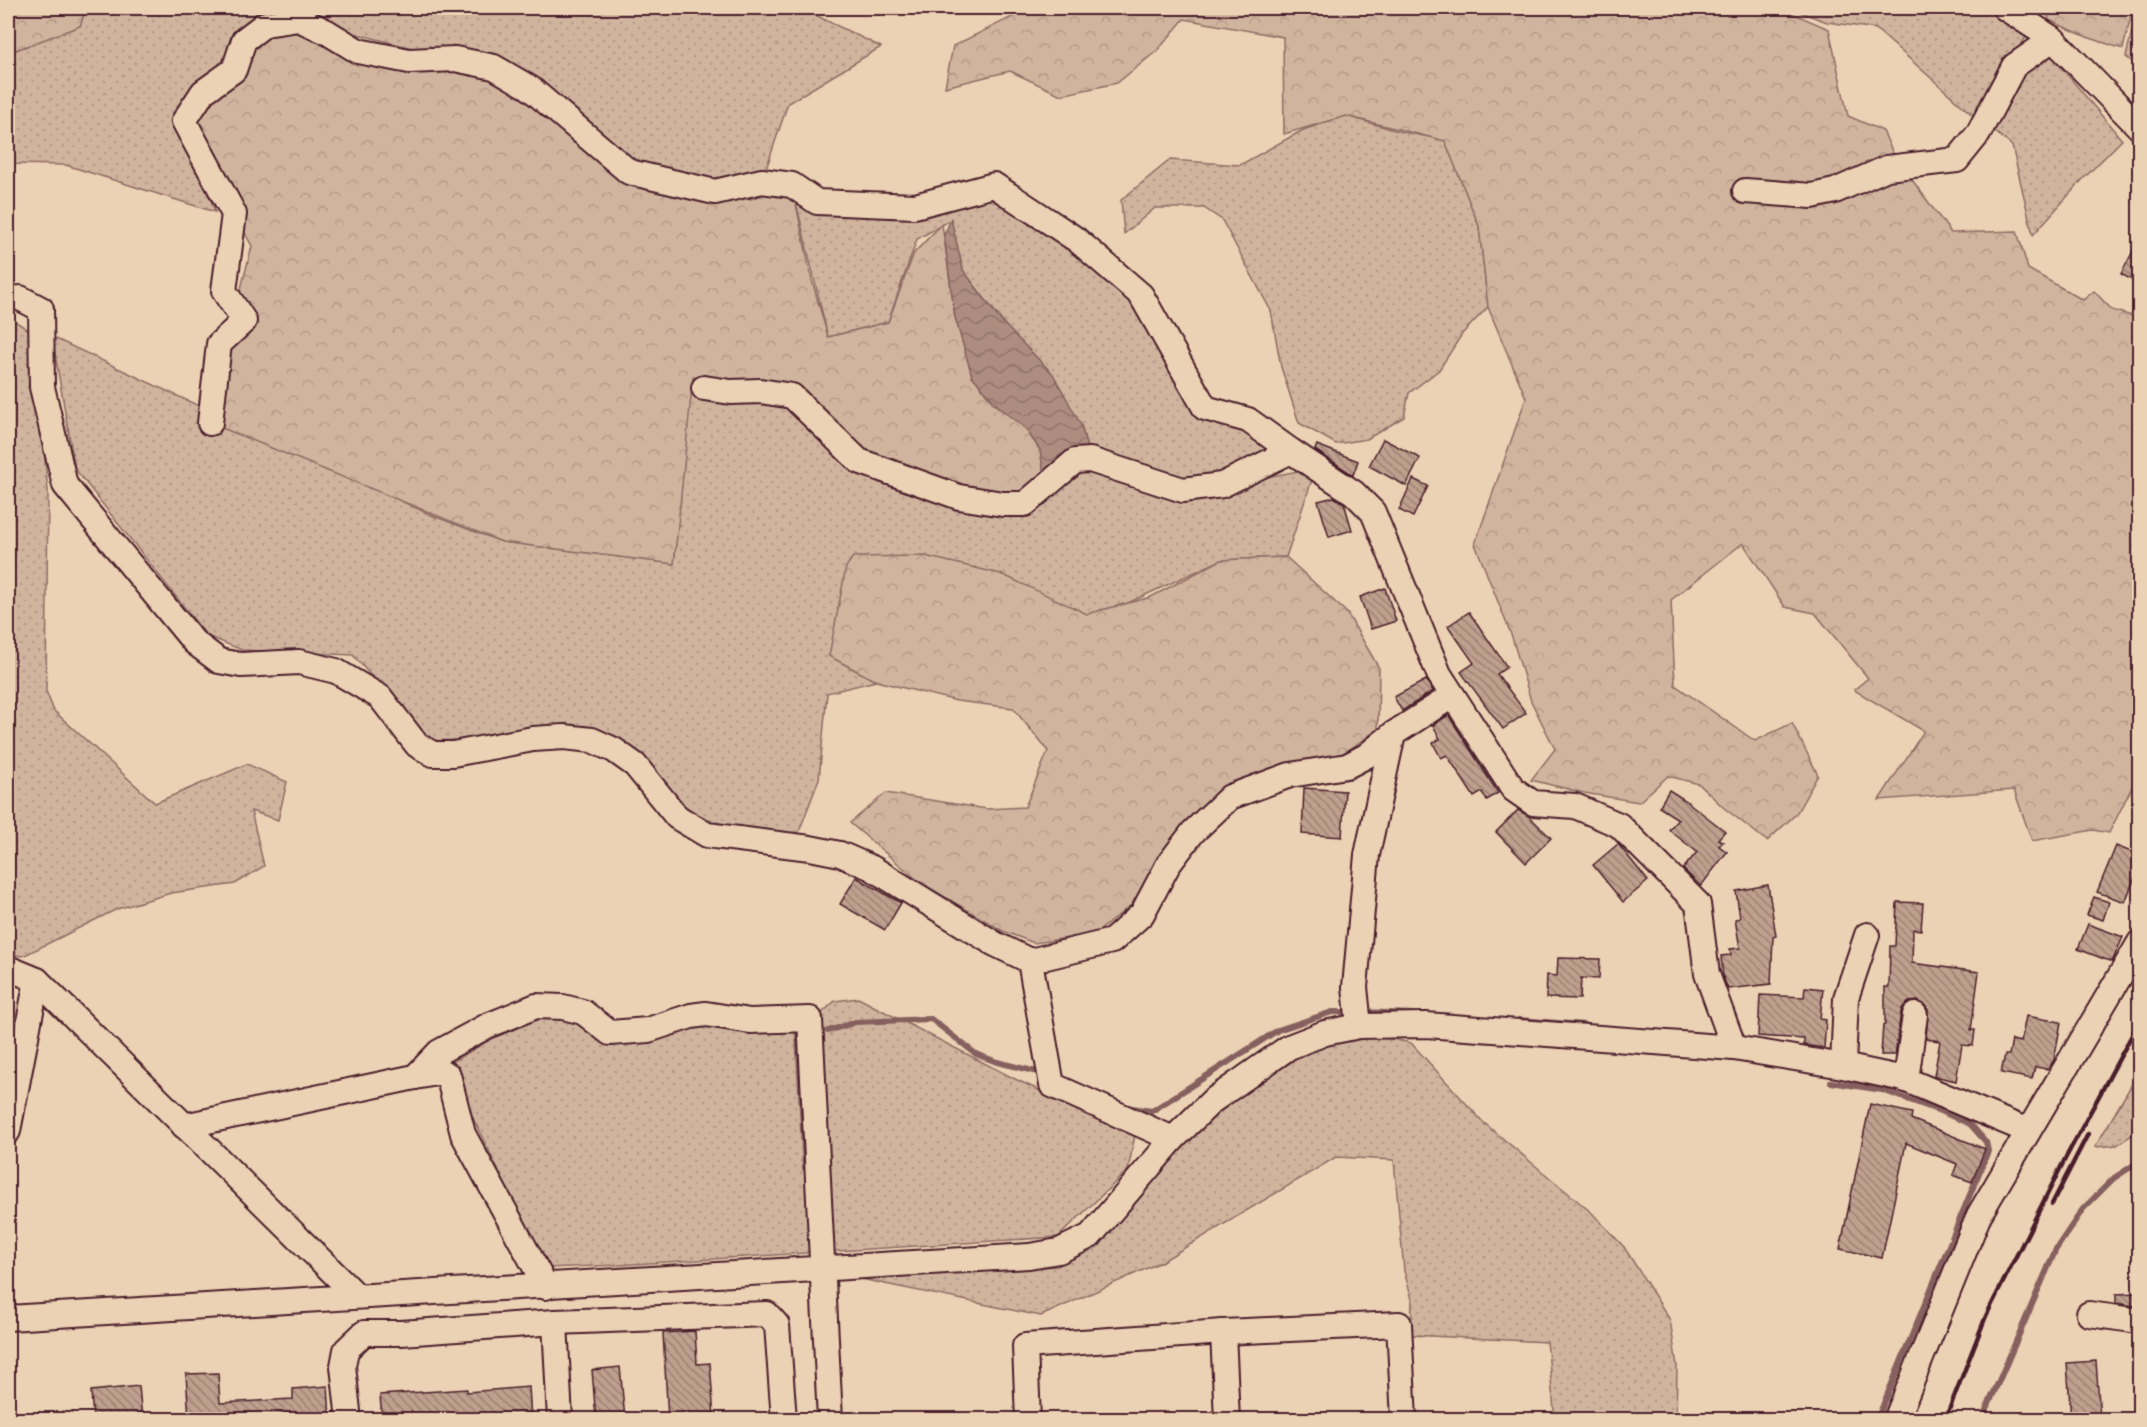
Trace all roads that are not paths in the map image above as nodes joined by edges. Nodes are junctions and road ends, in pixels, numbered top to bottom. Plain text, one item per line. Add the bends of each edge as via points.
1 (2005, 8) edge
2 (2053, 39) junction
3 (2139, 128) edge
4 (1745, 191) dead end
5 (20, 298) dead end
6 (704, 388) dead end
7 (210, 423) dead end
8 (1291, 452) junction
9 (1452, 696) junction
10 (1393, 734) junction
11 (1867, 935) dead end
12 (2139, 942) edge
13 (1030, 961) junction
14 (8, 968) edge
15 (36, 980) junction
16 (1915, 1015) dead end
17 (1359, 1025) junction
18 (1732, 1041) junction
19 (1844, 1066) junction
20 (415, 1077) junction
21 (1906, 1080) junction
22 (184, 1126) junction
23 (8, 1131) edge
24 (2028, 1131) junction
25 (1173, 1139) junction
26 (822, 1269) junction
27 (546, 1287) junction
28 (357, 1296) junction
29 (2089, 1314) dead end
30 (8, 1318) edge
31 (2139, 1321) edge
32 (555, 1322) junction
33 (1222, 1332) junction
34 (349, 1419) edge
35 (560, 1419) edge
36 (784, 1419) edge
37 (830, 1419) edge
38 (1028, 1419) edge
39 (1227, 1419) edge
40 (1404, 1419) edge
41 (1896, 1419) edge

1 - 2 street
2 - 3 street
2 - 4 street via 2014,66 1978,134 1957,160 1887,168 1835,191 1812,196
5 - 13 street via 41,309 42,387 65,485 194,642 219,661 241,665 299,662 336,671 380,697 417,745 433,754 532,739 592,740 635,765 677,817 707,835 840,854 872,868 995,944
6 - 8 street via 792,396 859,461 959,497 1003,504 1025,504 1075,461 1090,460 1183,490 1222,485
7 - 8 street via 219,345 244,321 224,291 234,214 184,121 203,92 234,70 244,40 265,24 299,19 357,51 409,61 455,59 494,67 530,88 629,172 640,175 715,192 762,181 792,185 817,202 915,206 994,185 1077,240 1141,295 1204,408 1248,420
8 - 9 street via 1354,493 1373,512 1439,674
9 - 10 street
9 - 18 street via 1513,789 1533,803 1575,806 1618,825 1698,904 1707,974
10 - 13 street via 1347,766 1290,775 1230,797 1193,832 1168,865 1142,914 1112,941
10 - 17 street via 1367,855 1355,987
11 - 19 street via 1846,998
12 - 24 street
13 - 25 street via 1050,1073
14 - 15 street
15 - 22 street
15 - 23 street
16 - 21 street
17 - 18 street
17 - 25 street via 1289,1047 1212,1101
18 - 19 street
19 - 21 street
20 - 22 street
20 - 26 street via 439,1052 536,1006 583,1012 610,1033 648,1030 706,1014 750,1021 810,1019
20 - 27 street via 442,1072 448,1075 463,1134
21 - 24 street
22 - 28 street
24 - 41 street via 1979,1215
25 - 26 street via 1090,1236 1059,1251
26 - 27 street
26 - 37 street
27 - 28 street
28 - 30 street
29 - 31 street
32 - 34 street via 364,1333 346,1350 343,1366
32 - 35 street
32 - 36 street via 767,1314 777,1325
33 - 38 street via 1025,1346
33 - 39 street
33 - 40 street via 1399,1324

